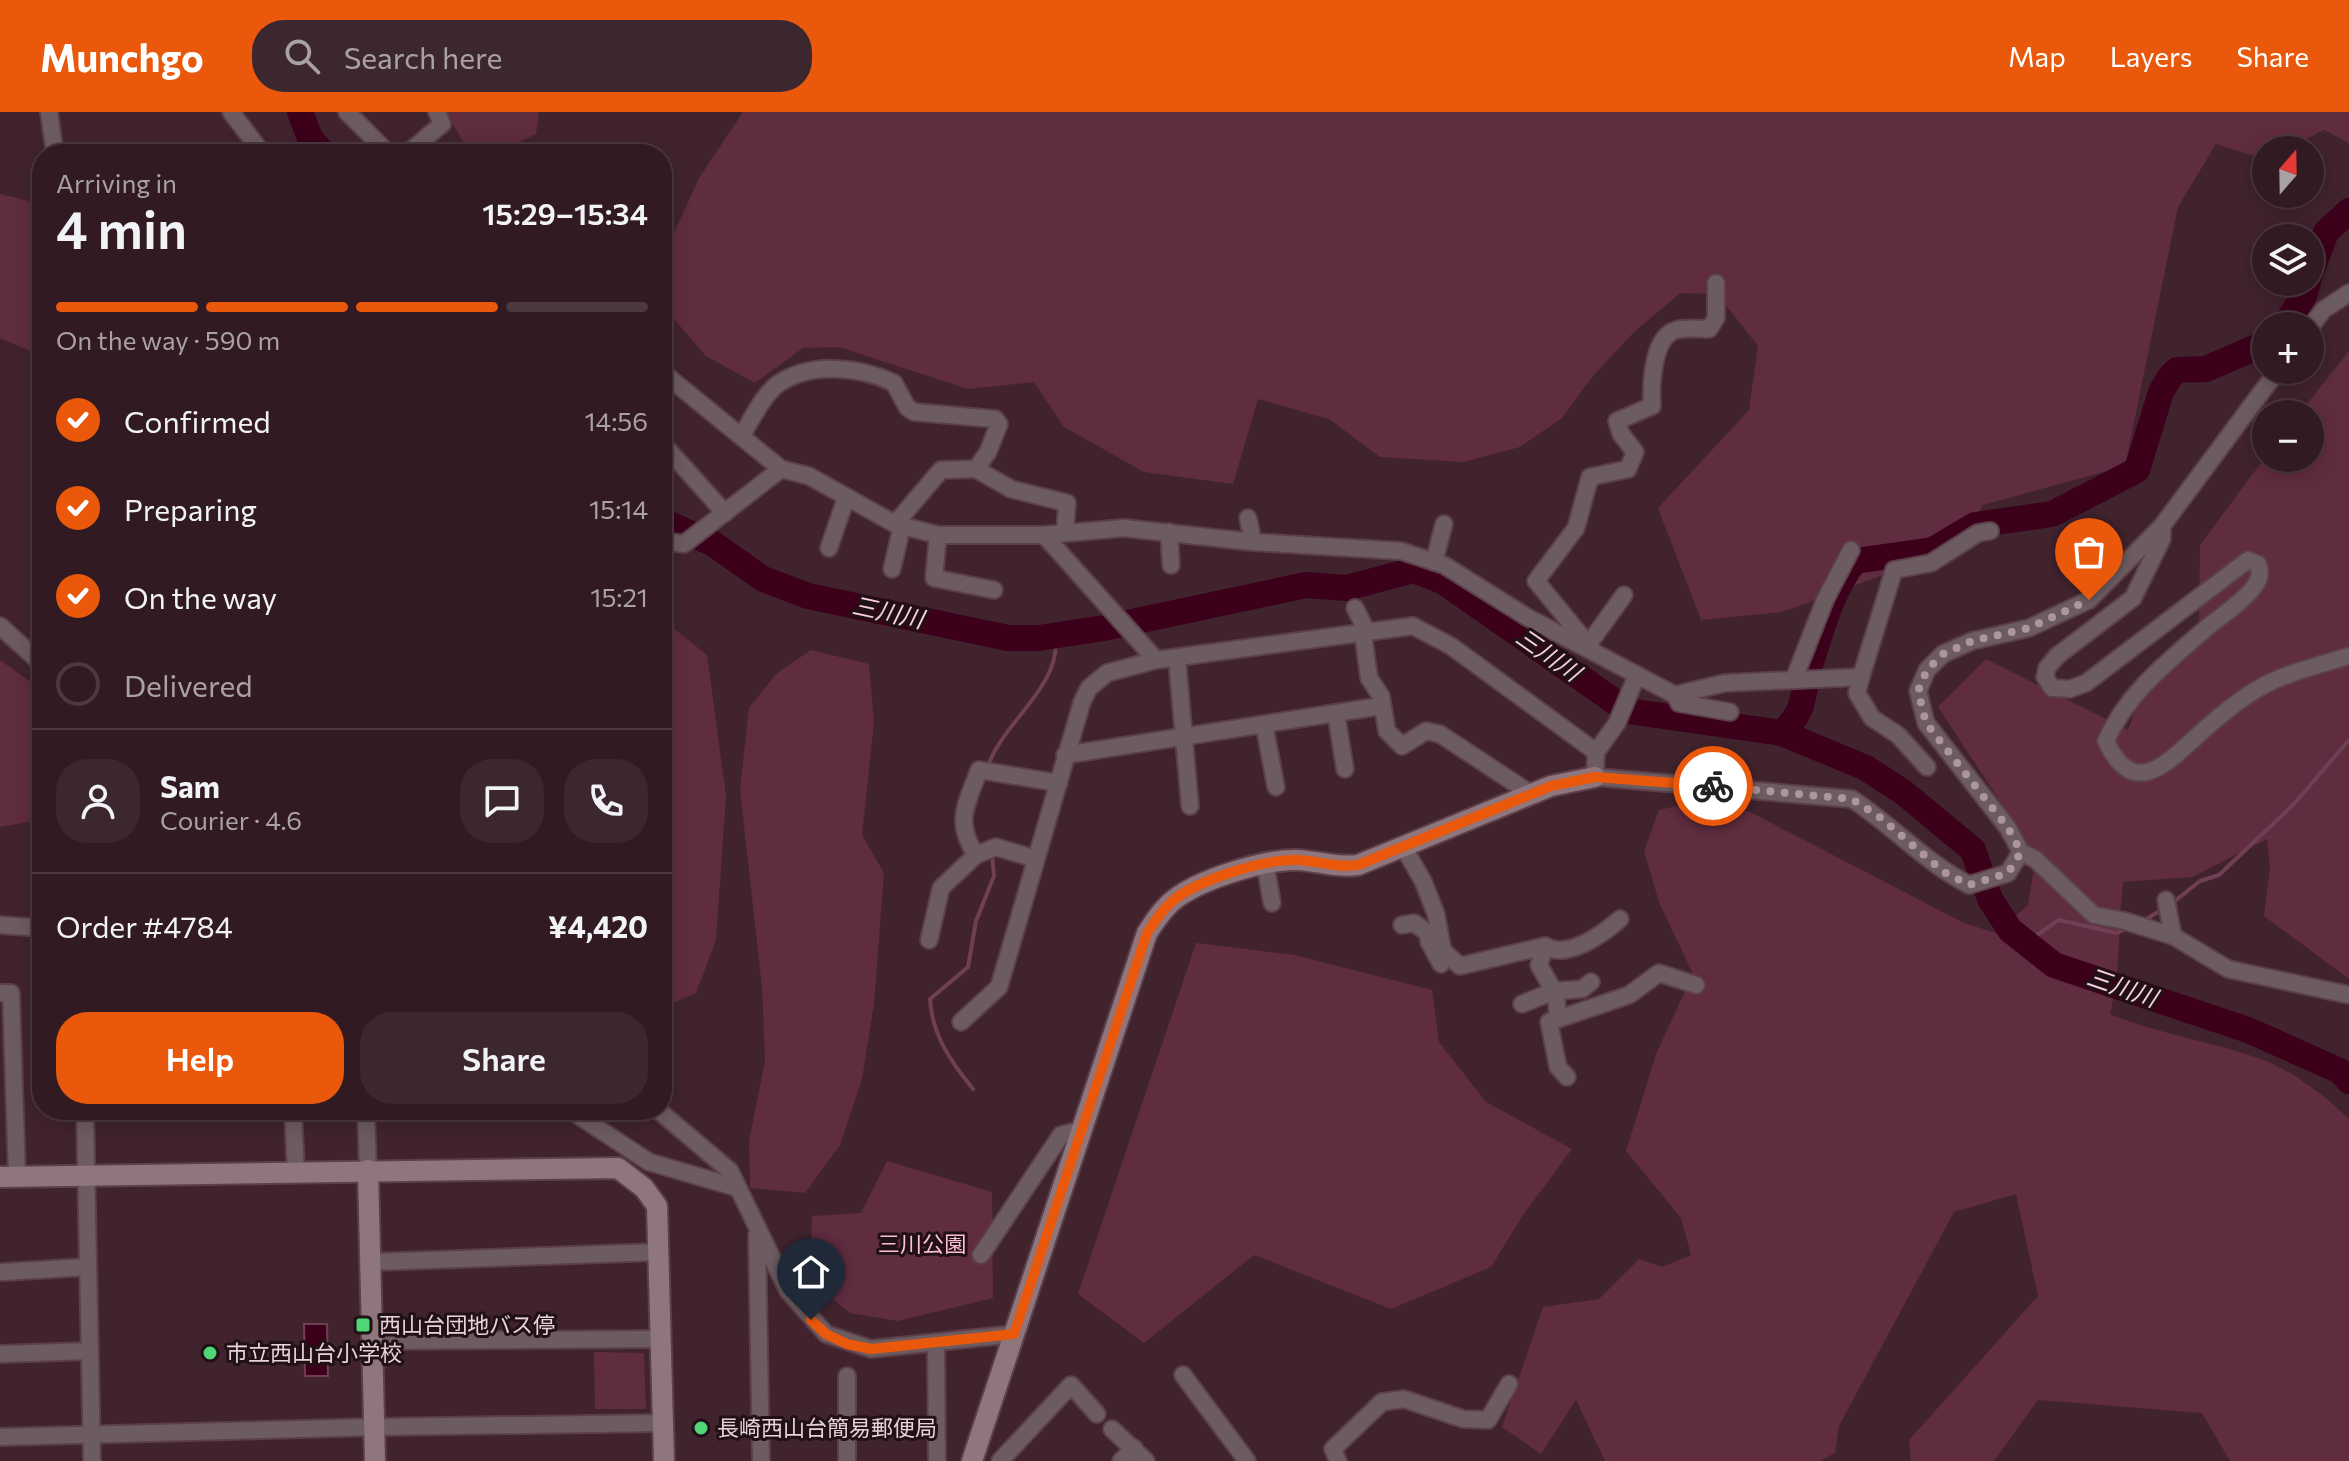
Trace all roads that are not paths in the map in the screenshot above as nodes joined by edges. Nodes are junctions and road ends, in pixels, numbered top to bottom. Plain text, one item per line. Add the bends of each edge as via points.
1 (49, 112) edge
2 (231, 112) edge
3 (347, 112) edge
4 (437, 112) edge
5 (54, 144) edge
6 (254, 144) edge
7 (379, 144) edge
8 (419, 144) edge
9 (1716, 283) dead end
10 (2349, 293) edge
11 (2322, 312) edge
12 (672, 380) edge
13 (2268, 384) edge
14 (741, 436) junction
15 (672, 456) edge
16 (781, 469) junction
17 (976, 469) junction
18 (846, 498) junction
19 (718, 518) junction
20 (1248, 518) dead end
21 (1444, 524) dead end
22 (899, 525) junction
23 (2162, 526) junction
24 (1990, 531) dead end
25 (1169, 532) junction
26 (1065, 533) junction
27 (938, 535) junction
28 (1044, 535) junction
29 (672, 542) edge
30 (1253, 542) junction
31 (829, 548) dead end
32 (1851, 550) dead end
33 (1434, 562) junction
34 (1171, 565) dead end
35 (892, 569) dead end
36 (994, 590) dead end
37 (1624, 595) dead end
38 (1355, 608) dead end
39 (0, 626) edge
40 (1365, 632) junction
41 (1591, 649) junction
42 (32, 655) edge
43 (2349, 656) edge
44 (1177, 659) junction
45 (1156, 660) junction
46 (1861, 677) junction
47 (1797, 679) junction
48 (1633, 683) junction
49 (1675, 695) junction
50 (1381, 706) junction
51 (1730, 712) dead end
52 (1336, 713) junction
53 (1264, 724) junction
54 (1182, 735) junction
55 (1596, 752) junction
56 (1065, 755) junction
57 (1927, 767) dead end
58 (1345, 769) dead end
59 (1595, 777) junction
60 (1059, 783) junction
61 (1276, 787) dead end
62 (1531, 794) junction
63 (1190, 806) dead end
64 (1404, 848) junction
65 (985, 851) junction
66 (2021, 852) junction
67 (1036, 859) junction
68 (1265, 863) junction
69 (1272, 903) dead end
70 (2168, 908) dead end
71 (1620, 919) dead end
72 (0, 925) edge
73 (1402, 925) dead end
74 (32, 927) edge
75 (2173, 936) junction
76 (929, 940) dead end
77 (1545, 946) junction
78 (1460, 966) junction
79 (1591, 982) dead end
80 (1696, 985) dead end
81 (1554, 991) junction
82 (0, 993) edge
83 (2349, 995) edge
84 (1522, 1004) dead end
85 (1558, 1019) junction
86 (961, 1022) dead end
87 (1567, 1077) dead end
88 (85, 1120) edge
89 (293, 1120) edge
90 (366, 1120) edge
91 (585, 1120) edge
92 (670, 1120) edge
93 (1081, 1130) junction
94 (649, 1162) junction
95 (368, 1170) junction
96 (296, 1173) junction
97 (85, 1176) junction
98 (8, 1177) edge
99 (635, 1179) junction
100 (738, 1188) junction
101 (757, 1229) junction
102 (659, 1252) junction
103 (981, 1255) dead end
104 (373, 1262) junction
105 (87, 1267) junction
106 (3, 1272) dead end
107 (1014, 1334) junction
108 (661, 1339) junction
109 (374, 1341) junction
110 (936, 1342) junction
111 (89, 1351) junction
112 (0, 1354) edge
113 (1183, 1375) dead end
114 (847, 1376) dead end
115 (1509, 1384) dead end
116 (1097, 1414) dead end
117 (662, 1423) junction
118 (375, 1427) junction
119 (1112, 1429) dead end
120 (92, 1435) junction
121 (0, 1437) edge
122 (1134, 1448) junction
123 (92, 1461) edge
124 (375, 1461) edge
125 (664, 1461) edge
126 (761, 1461) edge
127 (847, 1461) edge
128 (937, 1461) edge
129 (972, 1461) edge
130 (1000, 1461) edge
131 (1121, 1461) edge
132 (1146, 1461) edge
133 (1247, 1461) edge
134 (1338, 1461) edge

1 - 5 street
2 - 6 street
3 - 7 street
4 - 8 street via 442,124
9 - 41 street via 1716,318 1709,329 1680,329 1667,336 1652,366 1652,406 1617,421 1635,452 1628,469 1590,477 1576,528 1536,581
10 - 11 street
12 - 14 street
13 - 23 street
14 - 16 street
14 - 17 street via 778,384 808,373 860,369 894,383 914,412 995,419 998,432
15 - 19 street
16 - 18 street via 809,476
16 - 19 street
17 - 22 street via 941,470
17 - 26 street via 1011,489 1067,503
18 - 22 street
18 - 31 street
19 - 29 street via 684,544
20 - 30 street
21 - 33 street
22 - 27 street
22 - 35 street
23 - 43 street via 2162,539 2133,598 2057,656 2045,677 2052,688 2086,683 2248,560 2261,572 2241,602 2158,671 2122,710 2106,741 2122,766 2136,772 2162,768 2261,687
23 - 66 street via 2089,600 2029,628 1972,641 1943,654 1927,670 1918,691 1926,723
24 - 46 street via 1931,563 1894,570
25 - 26 street via 1124,528
25 - 30 street
25 - 34 street
26 - 28 street
27 - 28 street
27 - 36 street via 934,578
28 - 45 street
30 - 33 street via 1401,551
32 - 47 street via 1825,600
33 - 41 street
37 - 41 street
38 - 40 street
39 - 42 street
40 - 44 street
40 - 50 street via 1369,678
40 - 55 street via 1413,626 1427,631
41 - 48 street
44 - 45 street
44 - 54 street
45 - 56 street via 1107,673 1089,688
46 - 47 street
46 - 57 street via 1857,693 1872,718 1898,735
47 - 49 street via 1725,683
48 - 49 street
48 - 55 street via 1617,723
49 - 51 street via 1679,703
50 - 52 street
50 - 62 street via 1387,731 1402,746 1426,731 1440,734
52 - 53 street
52 - 58 street
53 - 54 street
53 - 61 street
54 - 56 street
54 - 63 street
55 - 59 street
56 - 60 street
59 - 62 street
59 - 66 street via 1852,799 1944,872 1969,885 2008,873
60 - 65 street via 987,771 962,825 963,835
60 - 67 street
62 - 64 street
64 - 68 street via 1339,868 1300,860
64 - 78 street via 1436,914 1443,951
65 - 67 street
65 - 76 street via 941,888
66 - 75 street via 2094,915
67 - 86 street via 999,987
68 - 69 street
68 - 93 street via 1176,898 1147,933
70 - 75 street
71 - 77 street via 1574,948 1555,952
72 - 74 street
73 - 78 street via 1414,923 1428,933 1444,968
75 - 83 street via 2228,969
77 - 78 street
77 - 81 street via 1539,965
79 - 81 street via 1582,989
80 - 85 street via 1659,973 1629,995
81 - 84 street
81 - 85 street
82 - 98 street via 11,993
85 - 87 street via 1549,1022 1558,1067
88 - 97 street
89 - 96 street
90 - 95 street
91 - 94 street
92 - 100 street via 730,1171
93 - 103 street via 1061,1135
93 - 107 street
94 - 99 street
94 - 100 street
95 - 96 street
95 - 99 street via 608,1166
95 - 104 street
96 - 97 street
97 - 98 street
97 - 105 street
99 - 102 street via 657,1206
100 - 101 street
101 - 110 street via 799,1307 826,1334 871,1349
101 - 126 street
102 - 104 street
102 - 108 street
104 - 109 street
105 - 106 street
105 - 111 street
107 - 110 street
107 - 129 street
108 - 109 street
108 - 117 street
109 - 118 street
110 - 128 street
111 - 112 street
111 - 120 street
113 - 133 street
114 - 127 street
115 - 134 street via 1488,1420 1435,1412 1404,1399 1382,1402 1333,1449
116 - 130 street via 1071,1385
117 - 118 street
117 - 125 street
118 - 120 street
118 - 124 street
119 - 122 street
120 - 121 street
120 - 123 street
122 - 131 street
122 - 132 street

